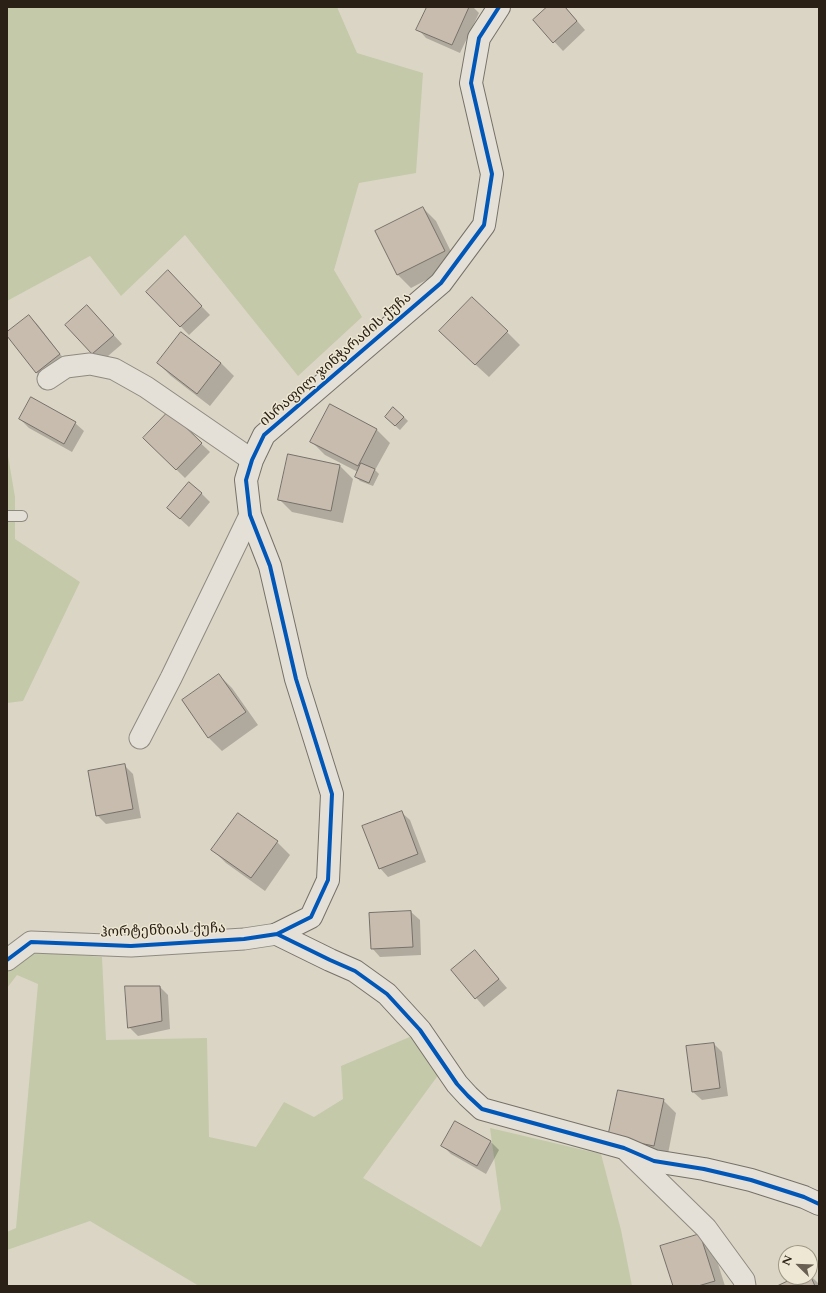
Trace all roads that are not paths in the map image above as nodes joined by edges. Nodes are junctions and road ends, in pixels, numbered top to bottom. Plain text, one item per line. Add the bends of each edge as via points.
1 (499, 7) edge
2 (48, 379) dead end
3 (252, 460) junction
4 (250, 515) junction
5 (7, 516) edge
6 (22, 516) dead end
7 (140, 738) dead end
8 (277, 934) junction
9 (7, 960) edge
10 (624, 1148) junction
11 (819, 1204) edge
12 (745, 1286) edge

1 - 3 street, ისრაფილ ჯინჭარაძის ქუჩა via 479,38 471,83 492,174 484,225 442,283 264,435
2 - 3 street via 66,367 90,364 114,369 146,386
3 - 4 street, ისრაფილ ჯინჭარაძის ქუჩა via 246,480
4 - 7 street
4 - 8 street, ისრაფილ ჯინჭარაძის ქუჩა via 270,566 296,679 332,794 328,880 311,917
5 - 6 lane
8 - 9 street, ჰორტენზიას ქუჩა via 244,939 131,946 31,942
8 - 10 street via 356,971 387,994 420,1030 457,1084 482,1109
10 - 11 street via 654,1161 751,1180
10 - 12 street via 706,1228 744,1280

